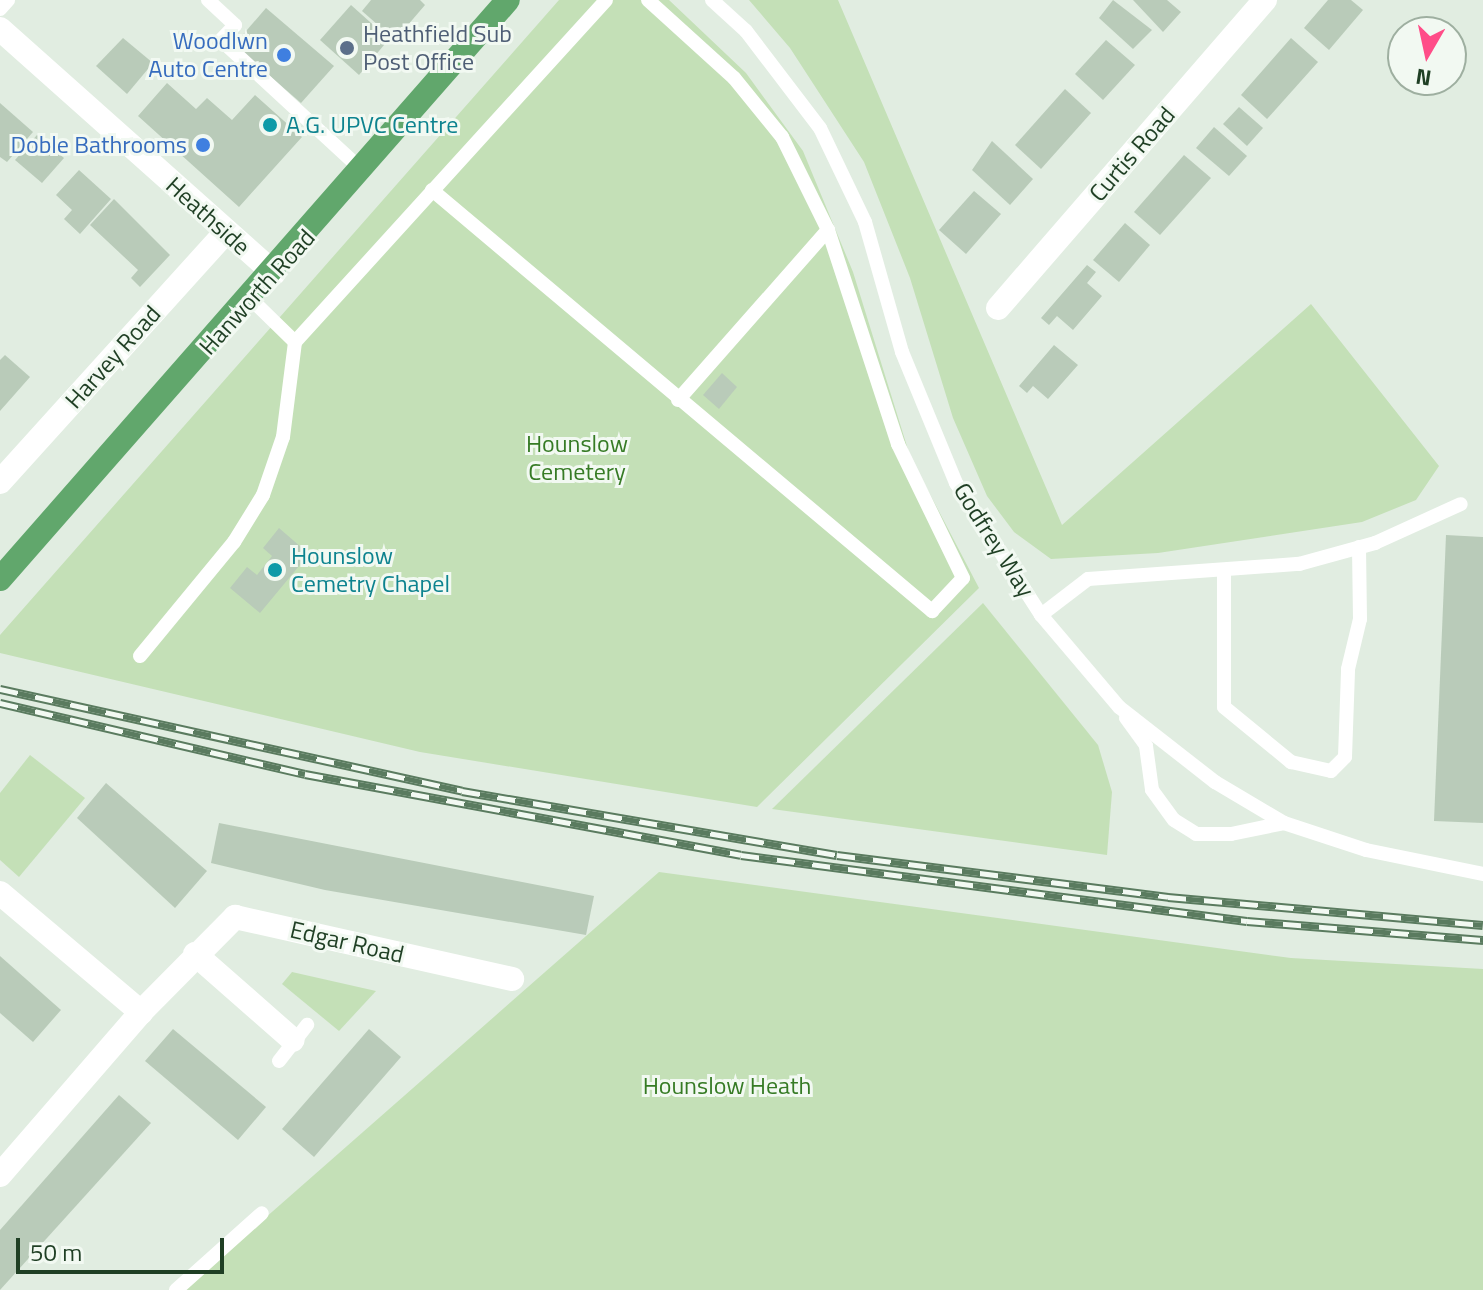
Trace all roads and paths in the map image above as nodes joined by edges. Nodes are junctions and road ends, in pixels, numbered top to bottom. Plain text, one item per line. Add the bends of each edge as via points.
1 (8, 0) edge
2 (208, 0) edge
3 (508, 0) edge
4 (606, 0) edge
5 (648, 0) edge
6 (712, 0) edge
7 (1265, 0) edge
8 (0, 9) edge
9 (0, 29) edge
10 (363, 171) junction
11 (432, 190) junction
12 (828, 230) junction
13 (226, 232) junction
14 (274, 273) junction
15 (251, 299) junction
16 (998, 308) dead end
17 (295, 342) junction
18 (678, 400) junction
19 (0, 482) edge
20 (1461, 504) dead end
21 (1359, 547) junction
22 (1224, 574) junction
23 (0, 579) edge
24 (1041, 615) junction
25 (140, 656) dead end
26 (1119, 707) junction
27 (1284, 823) junction
28 (1483, 874) edge
29 (0, 893) edge
30 (195, 954) junction
31 (512, 979) dead end
32 (141, 1012) junction
33 (300, 1032) joint
34 (279, 1061) dead end
35 (0, 1175) edge
36 (262, 1213) dead end
37 (176, 1290) edge

1 - 8 lane
2 - 10 lane via 235,25 221,40
3 - 10 main road, Hanworth Road
4 - 11 lane
5 - 12 lane via 734,78 782,137
6 - 24 lane, Godfrey Way via 746,31 820,128 865,222 902,352 956,483
7 - 16 street, Curtis Road
9 - 13 street, Heathside
10 - 14 main road, Hanworth Road
11 - 17 lane
11 - 18 lane
12 - 18 lane
12 - 18 lane via 898,444 963,578 932,611
13 - 14 street, Heathside
13 - 19 street, Harvey Road
14 - 15 main road, Hanworth Road
15 - 17 lane
15 - 23 main road, Hanworth Road
17 - 25 lane via 283,437 263,495 234,542
20 - 21 lane
21 - 22 lane via 1299,564
21 - 22 lane via 1360,619 1348,669 1345,757 1331,771 1291,762 1224,707
22 - 24 lane via 1088,579
24 - 26 lane, Godfrey Way
26 - 27 lane, Godfrey Way via 1215,782
26 - 27 lane via 1146,746 1152,790 1174,820 1196,834 1231,834
27 - 28 lane, Godfrey Way via 1366,850
29 - 32 street
30 - 31 street, Edgar Road via 235,917
30 - 32 street, Edgar Road
30 - 33 street
32 - 35 street, Edgar Road
33 - 34 lane
36 - 37 lane

